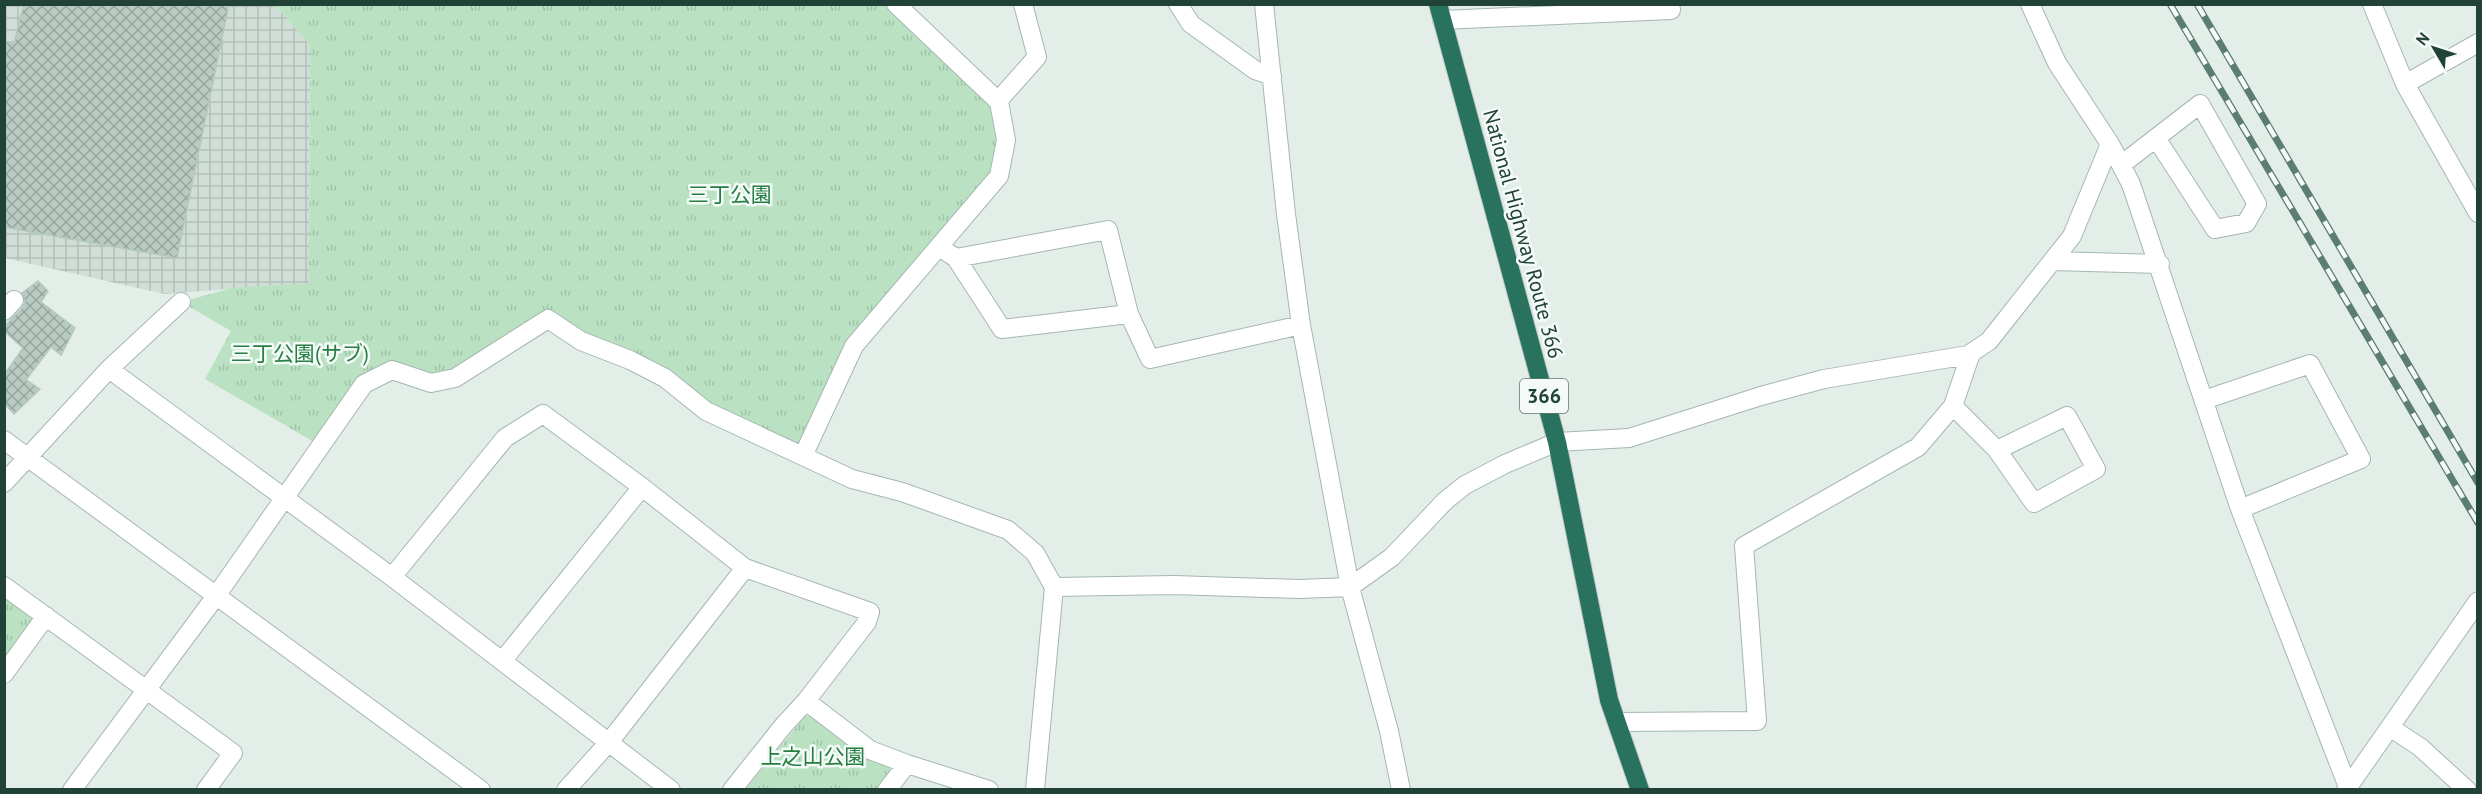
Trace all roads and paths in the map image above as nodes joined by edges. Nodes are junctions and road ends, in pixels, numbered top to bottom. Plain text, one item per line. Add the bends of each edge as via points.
1 (896, 4) edge
2 (1023, 4) edge
3 (1178, 4) edge
4 (1264, 4) edge
5 (1670, 4) edge
6 (2030, 4) edge
7 (2372, 4) edge
8 (1440, 12) edge
9 (2478, 43) edge
10 (1272, 76) junction
11 (2405, 84) junction
12 (998, 101) junction
13 (2156, 138) junction
14 (2110, 144) junction
15 (2121, 165) junction
16 (2478, 213) edge
17 (939, 248) junction
18 (956, 258) junction
19 (2054, 261) junction
20 (2160, 264) junction
21 (181, 302) dead end
22 (1129, 314) junction
23 (1301, 325) junction
24 (1971, 353) junction
25 (109, 369) junction
26 (2204, 400) junction
27 (1953, 406) junction
28 (4, 440) edge
29 (1557, 442) junction
30 (1997, 450) junction
31 (803, 456) junction
32 (28, 458) junction
33 (4, 483) edge
34 (642, 487) junction
35 (286, 499) junction
36 (2240, 509) junction
37 (745, 568) junction
38 (392, 577) junction
39 (4, 586) edge
40 (1054, 587) junction
41 (1350, 587) junction
42 (216, 596) junction
43 (2478, 601) edge
44 (46, 616) junction
45 (503, 660) junction
46 (4, 674) edge
47 (147, 690) junction
48 (806, 701) junction
49 (1617, 722) junction
50 (2391, 728) junction
51 (610, 741) junction
52 (907, 764) junction
53 (2347, 788) edge
54 (72, 789) edge
55 (206, 789) edge
56 (481, 789) edge
57 (566, 789) edge
58 (671, 789) edge
59 (732, 789) edge
60 (887, 789) edge
61 (989, 789) edge
62 (1035, 789) edge
63 (1401, 789) edge
64 (1640, 789) edge
65 (2467, 789) edge

1 - 12 street
2 - 12 street via 1037,57
3 - 10 street via 1191,24 1255,70
4 - 10 street
5 - 8 street via 1671,10
6 - 14 street via 2057,63
7 - 11 street
8 - 29 highway, National Highway Route 366 / 366
9 - 11 street
10 - 23 street
11 - 16 street
12 - 17 street via 1006,140 999,176
13 - 13 street via 2200,104 2257,204 2246,223 2215,229
13 - 15 street
14 - 15 street
14 - 19 street via 2072,236
15 - 20 street
17 - 18 street
17 - 31 street via 854,346
18 - 22 street via 1002,329
18 - 22 street via 1108,230
19 - 20 street
19 - 24 street via 1989,341
20 - 26 street
21 - 25 street
22 - 23 street via 1150,359
23 - 41 street
24 - 27 street
24 - 29 street via 1824,379 1629,438
25 - 32 street
25 - 35 street
26 - 36 street
26 - 36 street via 2310,364 2361,459
27 - 30 street
27 - 49 street via 1918,447 1744,546 1757,721
28 - 32 street
29 - 41 street via 1504,464 1465,486 1445,501 1392,557
29 - 49 highway, National Highway Route 366 / 366 via 1609,700
30 - 30 street via 2034,503 2096,469 2067,416
31 - 35 street via 706,411 665,378 581,341 548,319 455,378 431,382 392,370 364,384
31 - 40 street via 852,479 902,492 1008,530 1035,553
32 - 33 street
32 - 42 street
34 - 37 street
34 - 38 street via 543,414 505,438
34 - 45 street
35 - 38 street
35 - 42 street
36 - 53 street
37 - 48 street via 870,612 867,622
37 - 51 street
38 - 45 street
39 - 44 street
40 - 41 street
40 - 62 street
41 - 63 street
42 - 47 street
42 - 56 street
43 - 50 street
44 - 46 street
44 - 47 street
45 - 51 street
47 - 54 street
47 - 55 street via 232,753
48 - 52 street via 870,750
48 - 59 street
49 - 64 highway, National Highway Route 366 / 366
50 - 53 street
50 - 65 street via 2420,747
51 - 57 street
51 - 58 street
52 - 60 street
52 - 61 street

